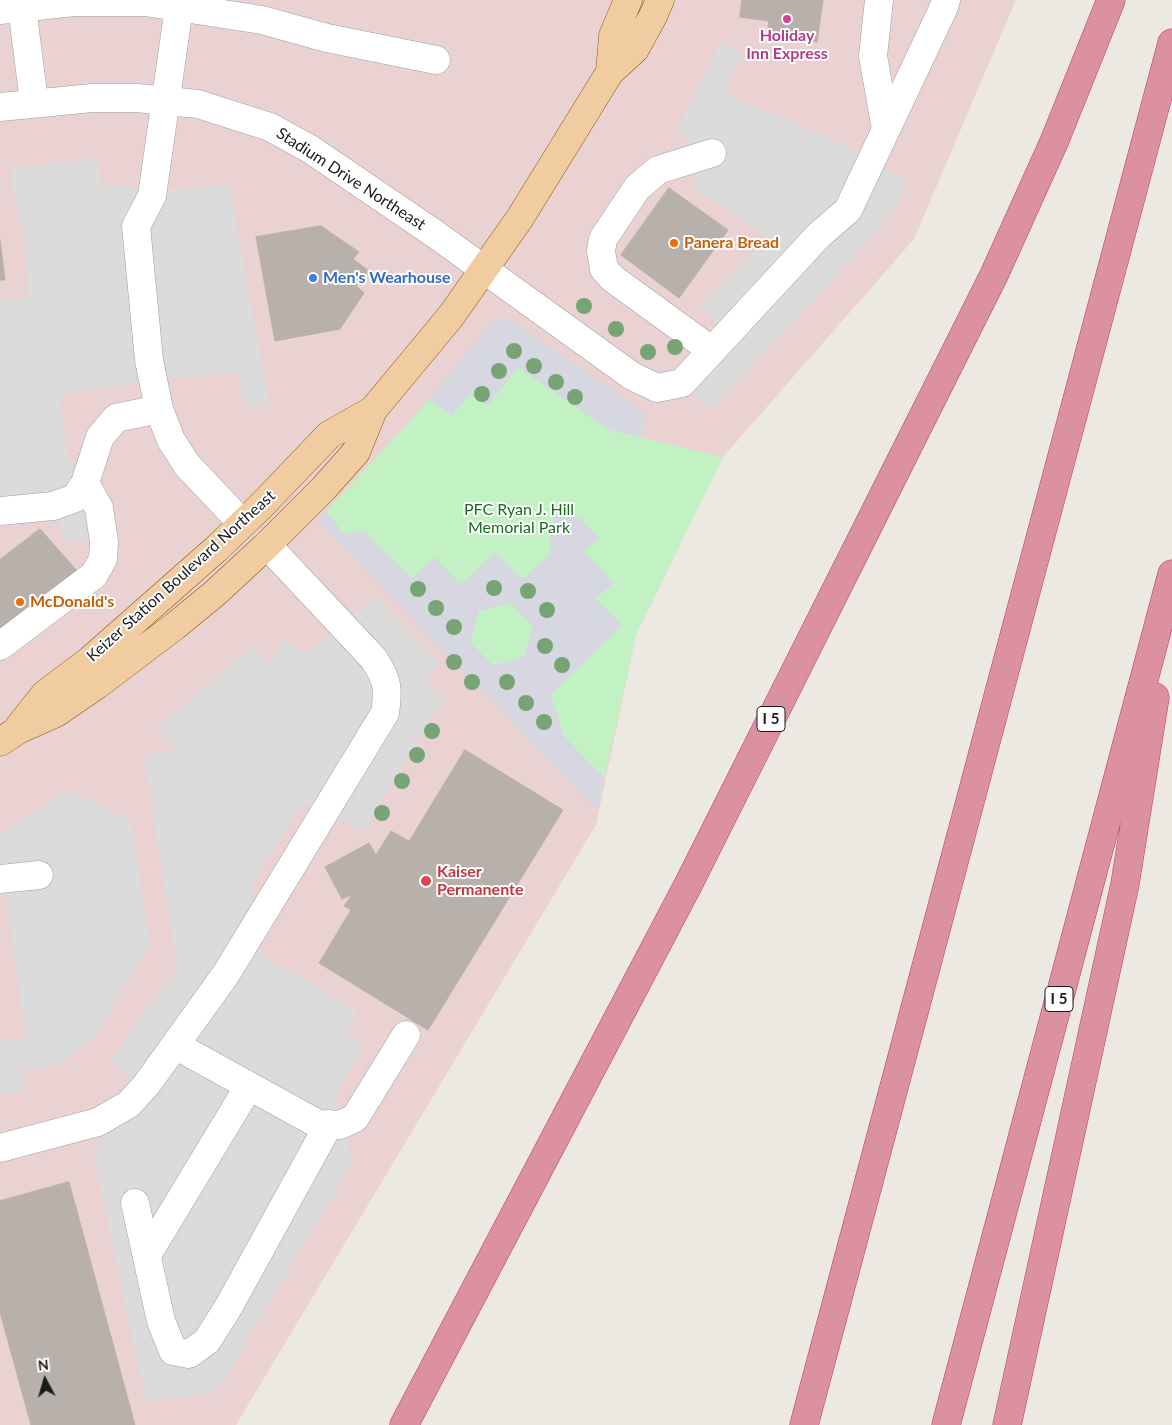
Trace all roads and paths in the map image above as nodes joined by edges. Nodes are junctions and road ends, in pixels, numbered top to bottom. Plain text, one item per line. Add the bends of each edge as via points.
1 (628, 0) edge
2 (660, 0) edge
3 (879, 0) edge
4 (946, 0) edge
5 (1111, 0) edge
6 (179, 7) junction
7 (11, 9) edge
8 (1172, 43) edge
9 (436, 60) dead end
10 (610, 72) junction
11 (166, 100) junction
12 (34, 102) junction
13 (0, 106) edge
14 (886, 129) junction
15 (712, 153) dead end
16 (483, 269) junction
17 (712, 350) junction
18 (159, 408) junction
19 (373, 410) junction
20 (85, 483) junction
21 (0, 511) edge
22 (242, 523) junction
23 (267, 545) junction
24 (1172, 574) edge
25 (1172, 595) edge
26 (0, 646) edge
27 (9, 736) edge
28 (39, 875) dead end
29 (0, 879) edge
30 (406, 1035) dead end
31 (175, 1045) junction
32 (249, 1086) junction
33 (329, 1124) junction
34 (0, 1148) edge
35 (135, 1203) dead end
36 (147, 1255) junction
37 (404, 1425) edge
38 (804, 1425) edge
39 (946, 1425) edge
40 (1007, 1425) edge

1 - 10 main road, Keizer Station Boulevard Northeast via 613,36
2 - 10 main road, Keizer Station Boulevard Northeast via 635,49
3 - 14 street via 873,56
4 - 14 street, Stadium Drive Northeast
5 - 37 highway, I 5 via 1054,142 994,275 688,885
6 - 7 street via 136,2 74,2
6 - 9 street via 262,20 327,38
6 - 11 street
7 - 12 street
8 - 38 highway
10 - 16 main road, Keizer Station Boulevard Northeast via 520,218
11 - 12 street, Stadium Drive Northeast via 92,98
11 - 16 street, Stadium Drive Northeast via 198,104 270,127 310,149
11 - 18 street via 152,196 136,226 149,360
12 - 13 street, Stadium Drive Northeast
14 - 17 street, Stadium Drive Northeast via 848,210 819,235
15 - 17 street via 658,170 637,188 603,239 601,251 604,269 612,278
16 - 17 street, Stadium Drive Northeast via 632,376 657,388 682,383
16 - 19 main road, Keizer Station Boulevard Northeast via 451,316
18 - 20 street via 116,418 100,436
18 - 22 street via 171,440 187,465
19 - 22 main road, Keizer Station Boulevard Northeast via 329,435
19 - 23 main road, Keizer Station Boulevard Northeast via 356,452
20 - 21 street via 75,498 53,506
20 - 26 street via 99,508 103,559 94,574
22 - 27 main road, Keizer Station Boulevard Northeast via 147,611 89,661 44,694
23 - 27 main road, Keizer Station Boulevard Northeast via 214,594 105,680 56,713
23 - 31 street via 373,658 384,674 388,693 385,713 226,974
24 - 39 highway, I 5
25 - 40 highway, I 5 via 1125,884
28 - 29 street
30 - 33 street via 355,1118 340,1125
31 - 32 street
31 - 34 street via 129,1104 98,1122
32 - 33 street via 318,1124
32 - 36 street
33 - 36 street via 229,1306 207,1341 189,1354 173,1351 161,1320
35 - 36 street

